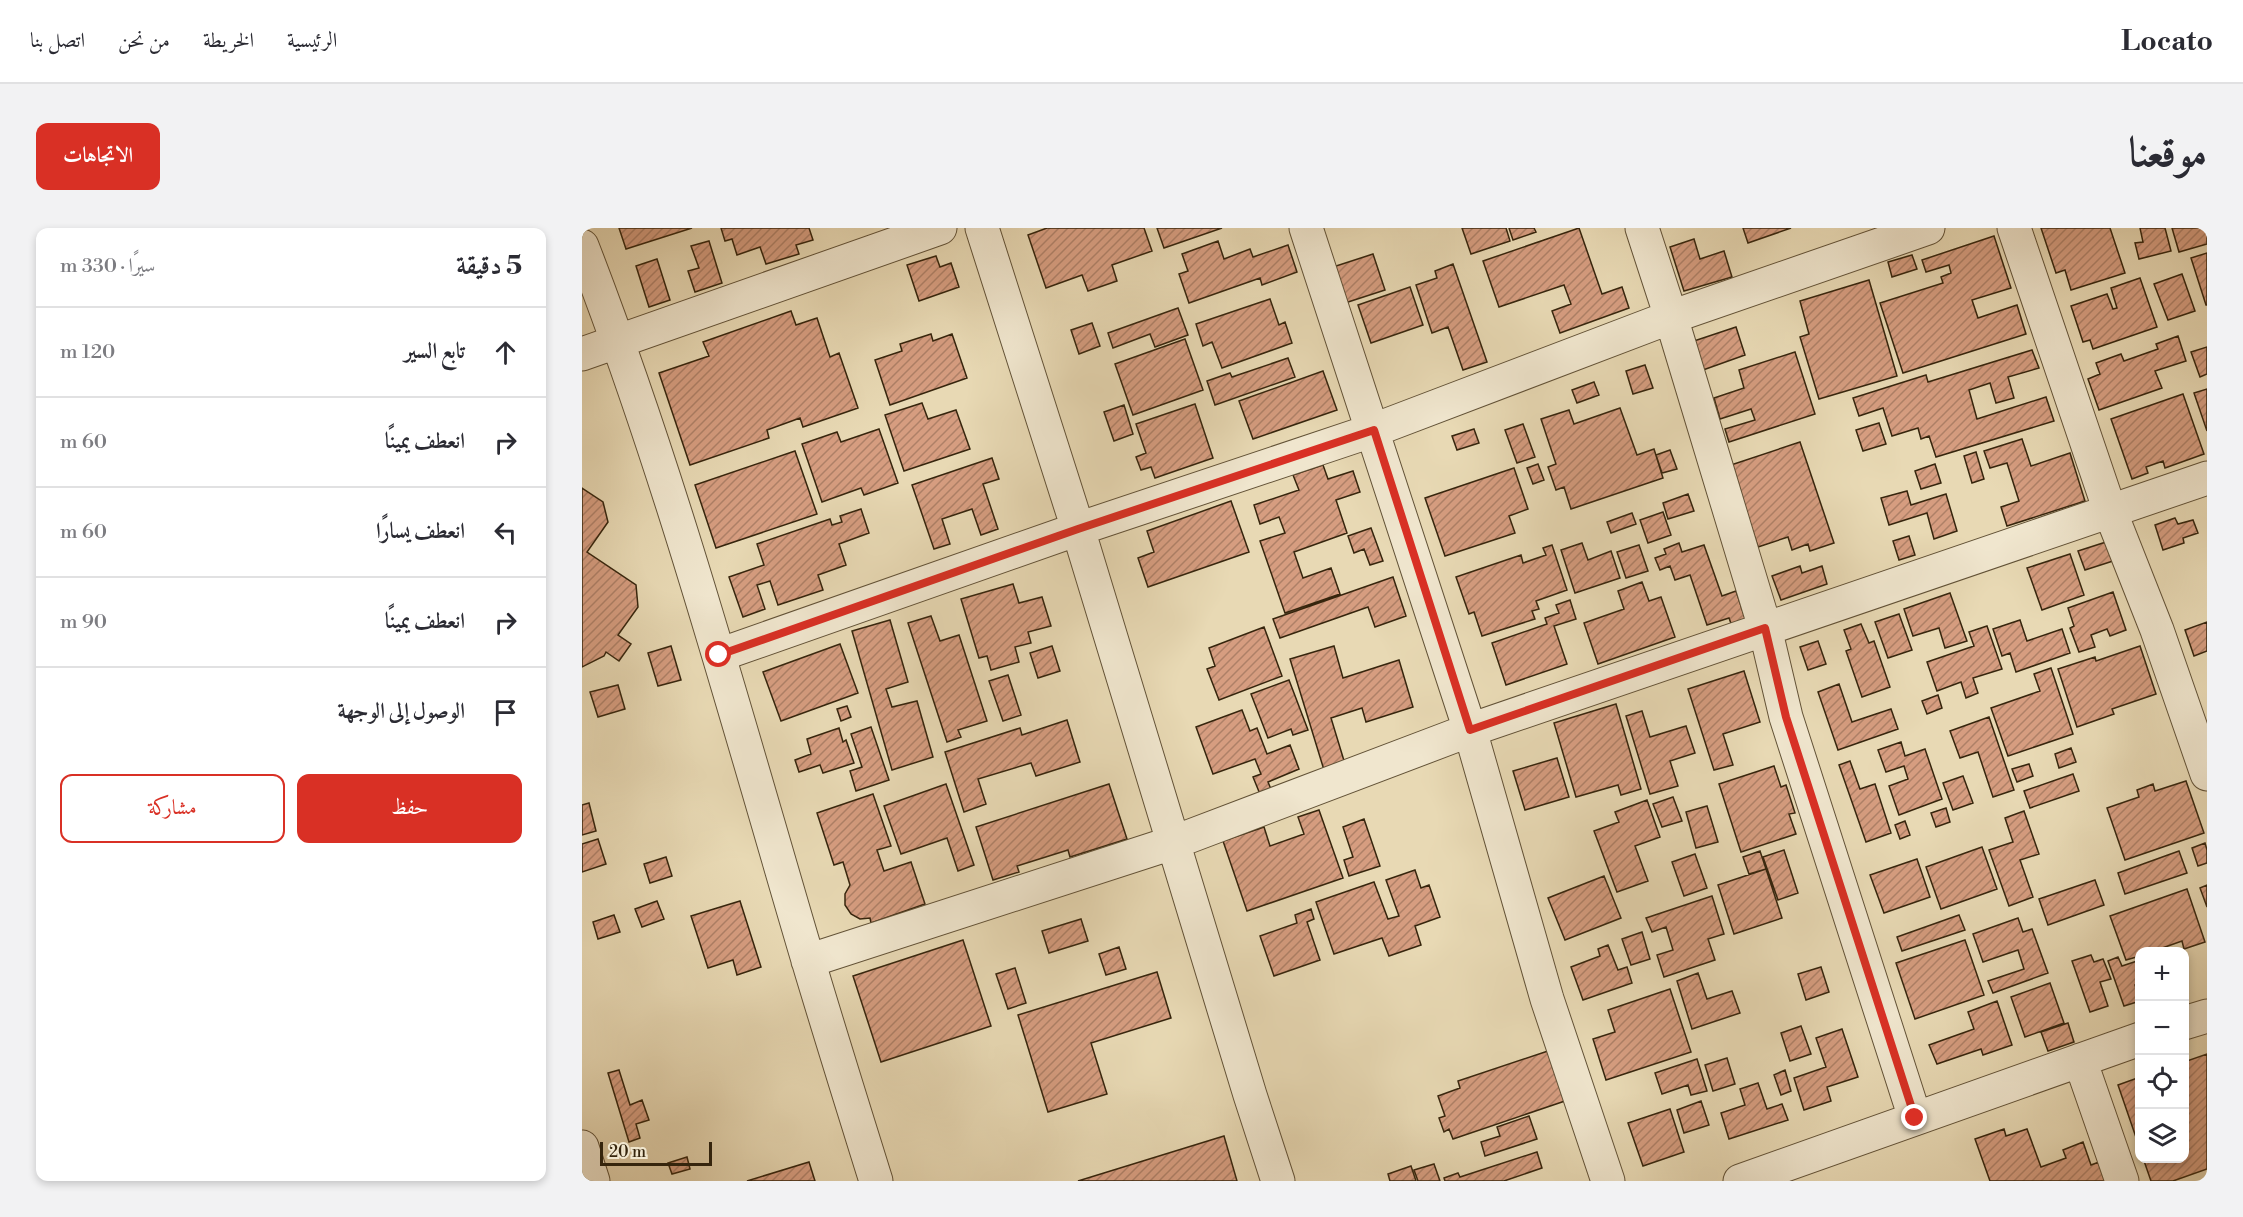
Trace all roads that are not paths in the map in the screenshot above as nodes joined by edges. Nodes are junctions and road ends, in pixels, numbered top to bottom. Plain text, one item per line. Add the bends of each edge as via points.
1 (940, 228) edge
2 (982, 228) edge
3 (1306, 228) edge
4 (1642, 228) edge
5 (1928, 228) edge
6 (2014, 228) edge
7 (582, 246) edge
8 (1671, 316) junction
9 (619, 342) junction
10 (582, 354) edge
11 (1374, 430) junction
12 (2207, 478) edge
13 (2110, 511) junction
14 (1078, 529) junction
15 (1765, 628) junction
16 (719, 655) junction
17 (1470, 730) junction
18 (2207, 774) edge
19 (1172, 843) junction
20 (808, 962) junction
21 (2207, 1016) edge
22 (2189, 1021) edge
23 (2135, 1040) edge
24 (2080, 1059) junction
25 (1915, 1118) junction
26 (582, 1147) edge
27 (593, 1181) edge
28 (876, 1181) edge
29 (1278, 1181) edge
30 (1608, 1181) edge
31 (1740, 1181) edge
32 (2122, 1181) edge

1 - 9 street
2 - 14 street
3 - 11 street
4 - 8 street
5 - 8 street
6 - 13 street
7 - 9 street
8 - 11 street
8 - 15 street
9 - 10 street
9 - 16 street
11 - 14 street
11 - 17 street
12 - 13 street
13 - 15 street
13 - 18 street
14 - 16 street
14 - 19 street
15 - 17 street
15 - 25 street via 1786,717
16 - 20 street
17 - 19 street
17 - 30 street via 1547,999
19 - 20 street
19 - 29 street
20 - 28 street
21 - 22 street
23 - 24 street
24 - 25 street
24 - 32 street
25 - 31 street
26 - 27 street

